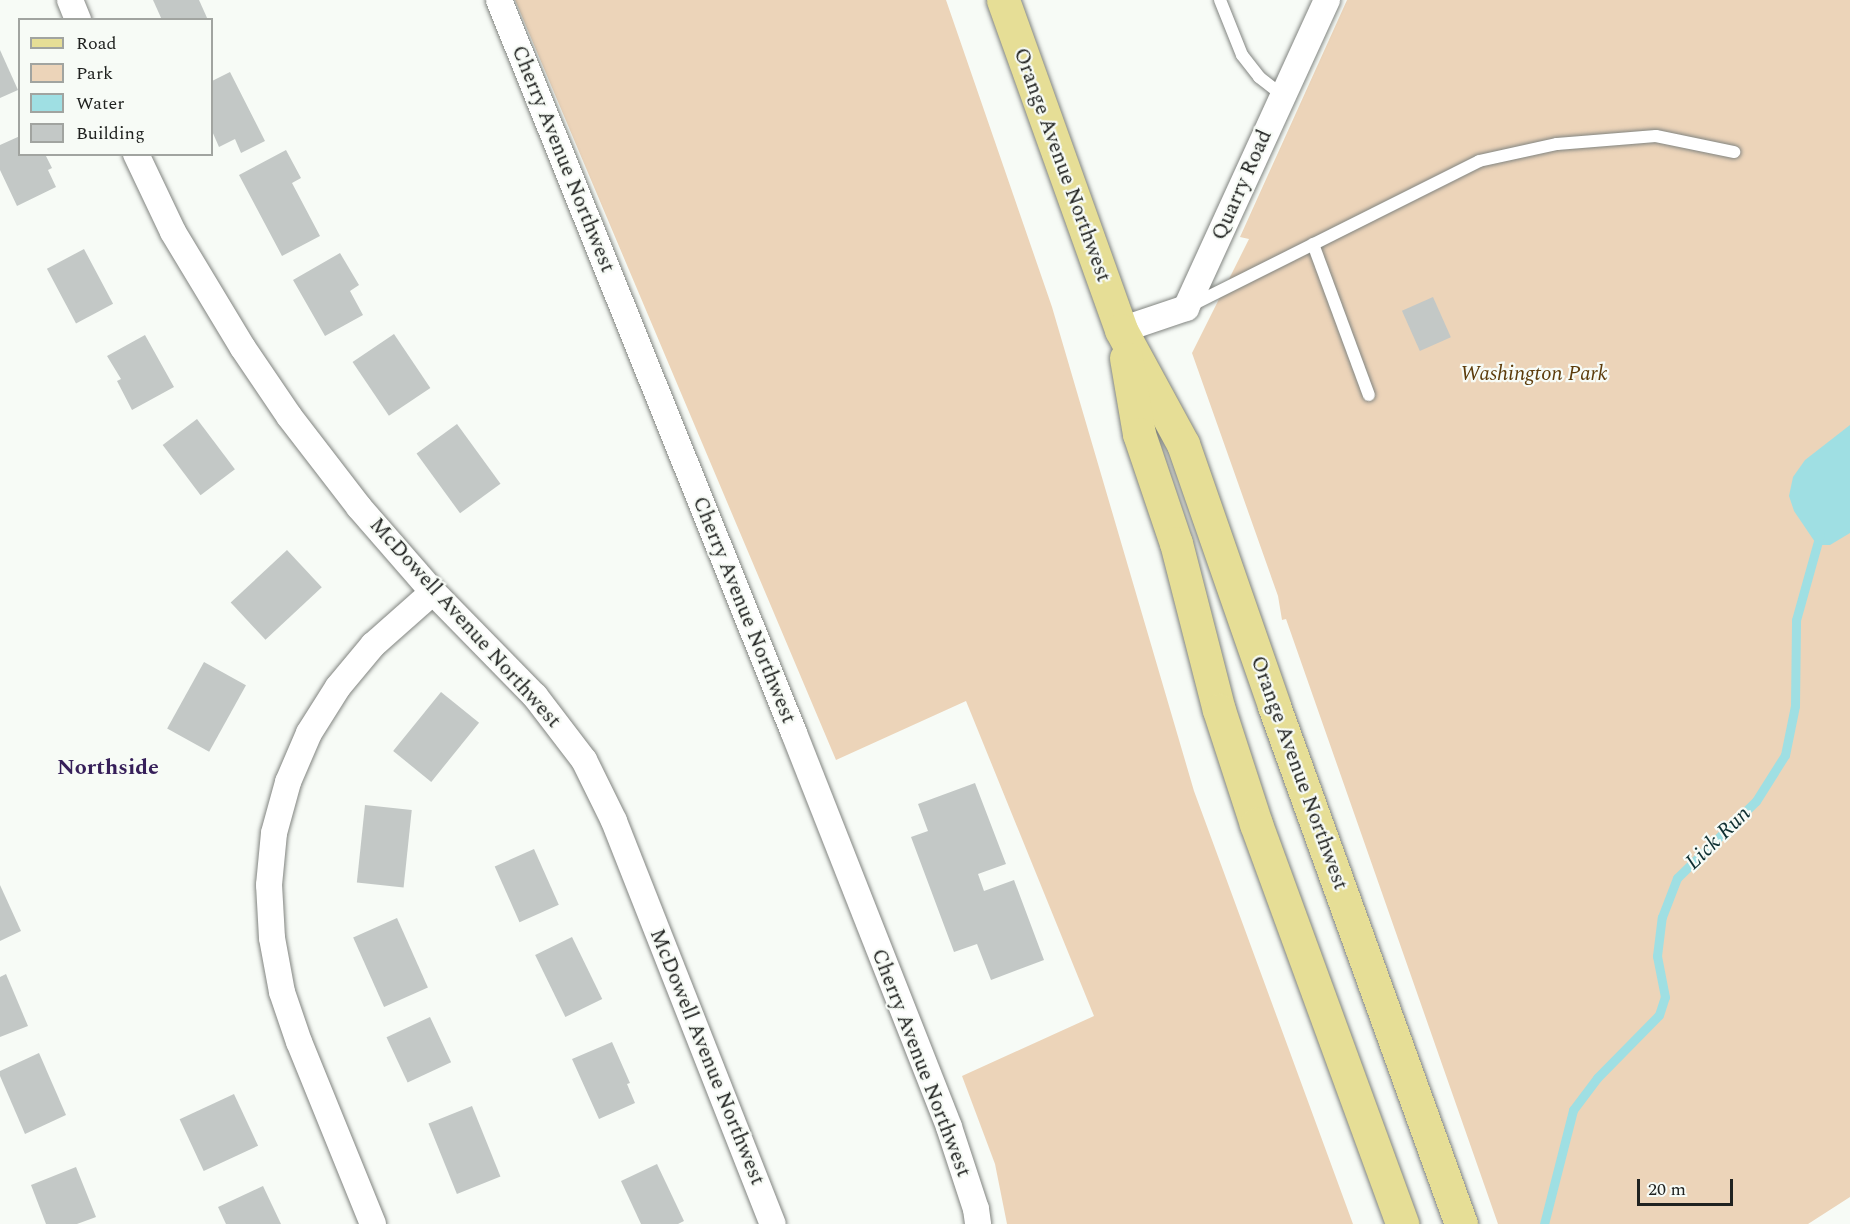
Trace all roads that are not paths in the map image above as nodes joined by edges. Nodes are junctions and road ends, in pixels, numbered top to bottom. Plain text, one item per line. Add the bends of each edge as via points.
1 (70, 0) edge
2 (499, 0) edge
3 (1003, 0) edge
4 (1220, 0) edge
5 (1327, 0) edge
6 (77, 18) edge
7 (1282, 95) junction
8 (1734, 152) dead end
9 (137, 156) edge
10 (1314, 244) junction
11 (1186, 308) junction
12 (1121, 330) junction
13 (1369, 395) dead end
14 (433, 592) junction
15 (373, 1224) edge
16 (773, 1224) edge
17 (978, 1224) edge
18 (1402, 1224) edge
19 (1461, 1224) edge

1 - 6 street
2 - 17 street, Cherry Avenue Northwest via 949,1127
3 - 12 main road, Orange Avenue Northwest
4 - 7 lane via 1242,55 1259,77
5 - 7 street, Quarry Road
7 - 11 street, Quarry Road
8 - 10 lane via 1656,136 1546,146 1479,161
9 - 14 street, McDowell Avenue Northwest via 173,232 289,416 359,507
10 - 11 lane
10 - 13 lane
11 - 12 street
12 - 18 main road, Orange Avenue Northwest via 1139,434 1176,543 1219,710 1256,824
12 - 19 main road, Orange Avenue Northwest via 1183,444
14 - 15 street via 373,645 338,687 309,732 288,782 274,833 269,885 272,938 282,992
14 - 16 street, McDowell Avenue Northwest via 535,696 595,778

